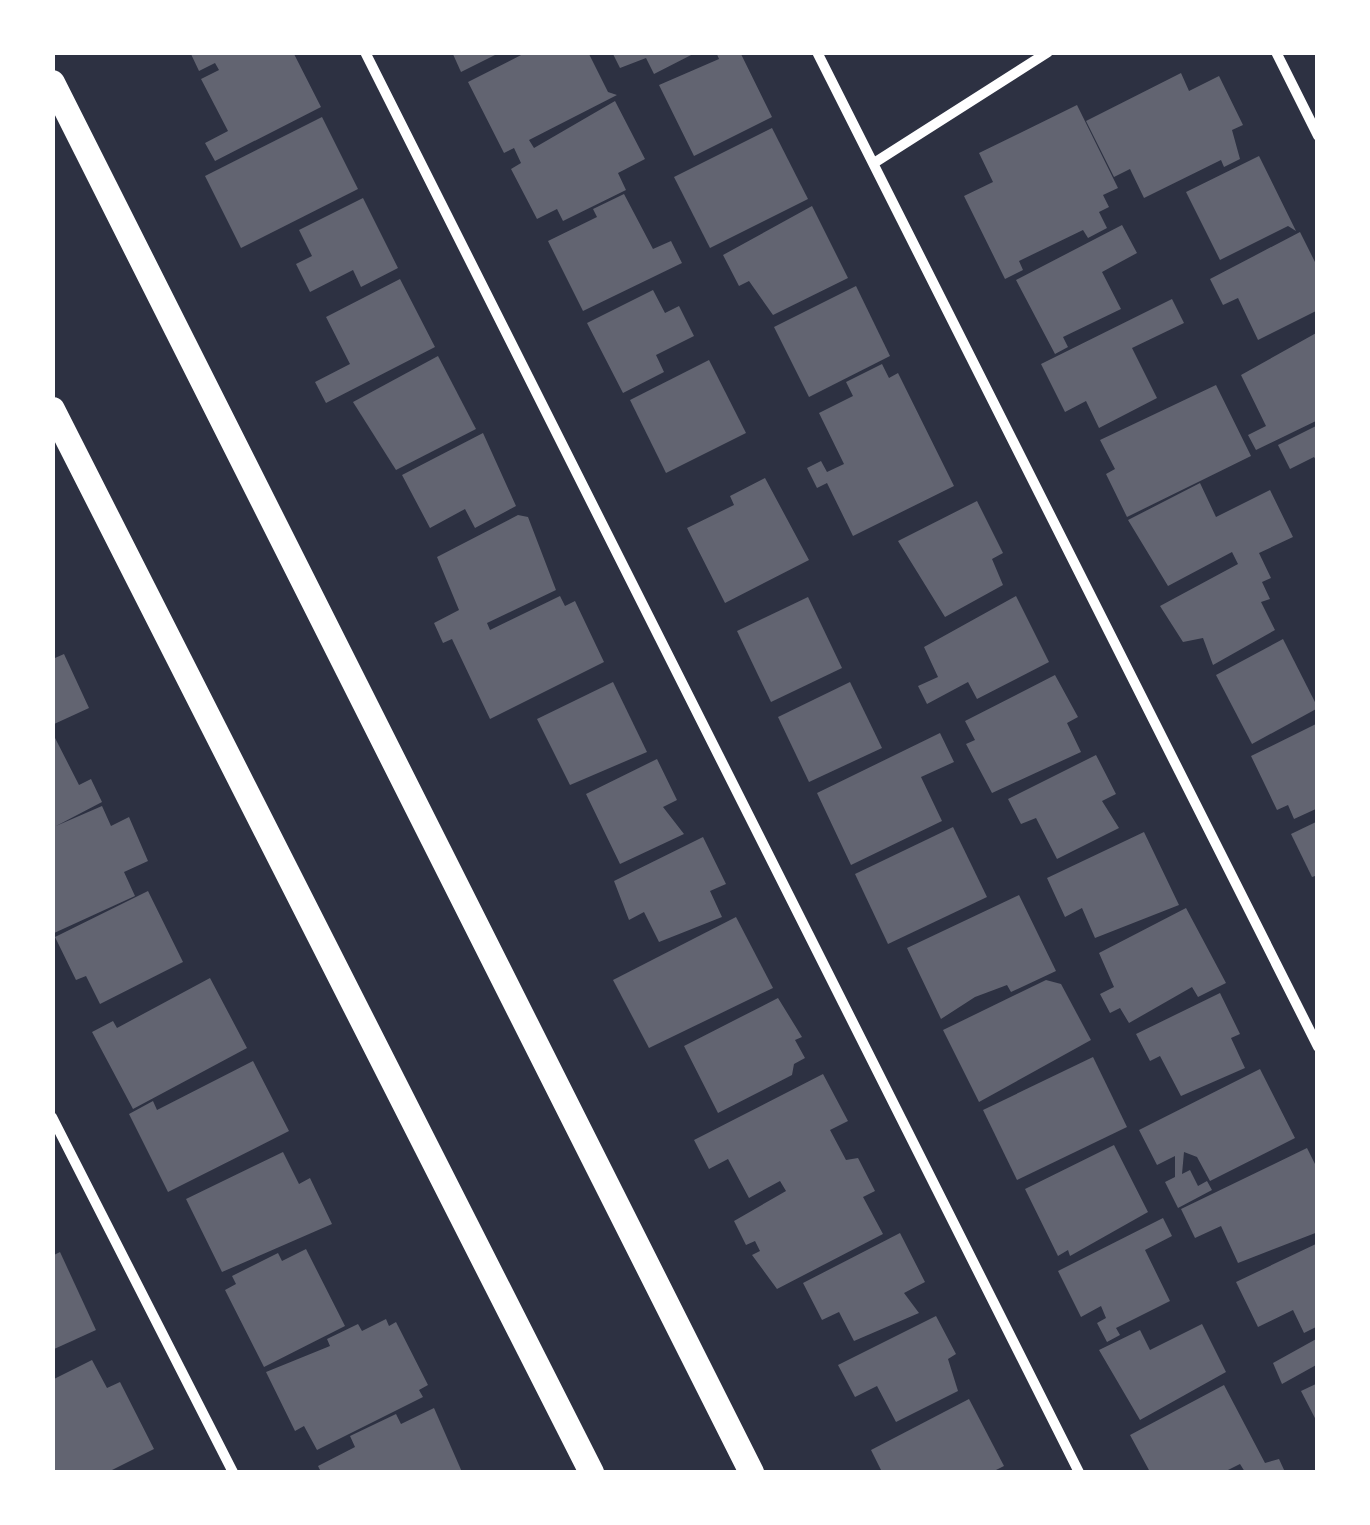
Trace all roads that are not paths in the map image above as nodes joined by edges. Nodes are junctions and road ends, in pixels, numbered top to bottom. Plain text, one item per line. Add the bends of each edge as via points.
1 (365, 52) edge
2 (817, 52) edge
3 (1048, 52) edge
4 (1276, 52) edge
5 (52, 82) edge
6 (1318, 136) edge
7 (874, 164) junction
8 (52, 409) edge
9 (1318, 1047) edge
10 (52, 1116) edge
11 (233, 1472) edge
12 (591, 1472) edge
13 (752, 1472) edge
14 (1079, 1472) edge

1 - 14 street
2 - 7 street
3 - 7 street
4 - 6 street
5 - 13 main road
7 - 9 street
8 - 12 main road
10 - 11 street

